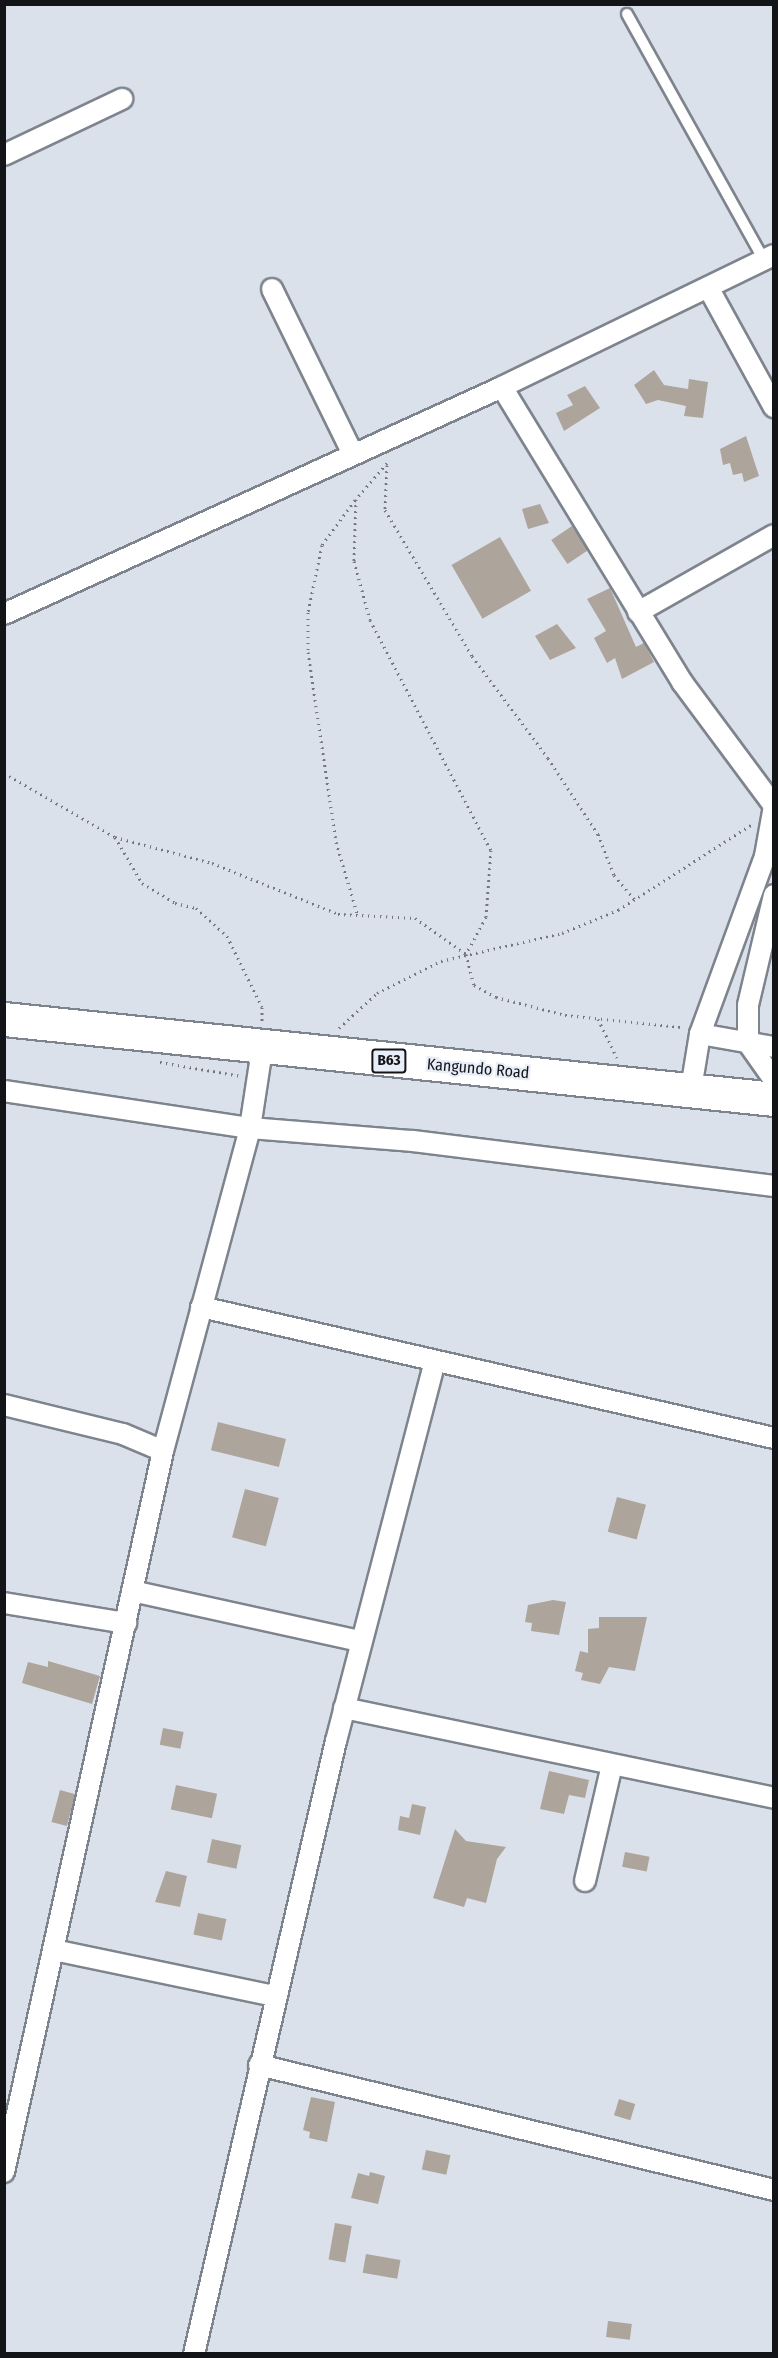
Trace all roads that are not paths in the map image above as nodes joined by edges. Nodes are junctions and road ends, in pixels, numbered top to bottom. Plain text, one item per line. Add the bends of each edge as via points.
1 (627, 14) dead end
2 (122, 99) dead end
3 (4, 155) edge
4 (769, 258) edge
5 (272, 289) dead end
6 (709, 289) junction
7 (502, 387) junction
8 (774, 407) edge
9 (353, 454) junction
10 (774, 535) edge
11 (638, 612) junction
12 (4, 614) edge
13 (773, 808) edge
14 (774, 895) edge
15 (4, 1019) edge
16 (700, 1034) junction
17 (748, 1042) junction
18 (774, 1047) edge
19 (262, 1050) junction
20 (774, 1080) edge
21 (691, 1089) junction
22 (4, 1091) edge
23 (774, 1099) edge
24 (250, 1128) junction
25 (774, 1186) edge
26 (201, 1307) junction
27 (434, 1365) junction
28 (4, 1405) edge
29 (774, 1438) edge
30 (163, 1451) junction
31 (132, 1591) junction
32 (4, 1603) edge
33 (126, 1623) junction
34 (360, 1641) junction
35 (344, 1708) junction
36 (612, 1766) junction
37 (774, 1798) edge
38 (585, 1881) dead end
39 (54, 1950) junction
40 (275, 1996) junction
41 (259, 2065) junction
42 (4, 2172) edge
43 (774, 2190) edge
44 (194, 2354) edge

1 - 4 lane
2 - 3 street
4 - 6 street
5 - 9 street
6 - 7 street
6 - 8 street
7 - 9 street
7 - 11 street
9 - 12 street
10 - 11 street
11 - 13 street
13 - 16 street via 765,856
14 - 17 street via 755,961
15 - 19 highway, Kangundo Road / B63
16 - 17 street
16 - 21 street
17 - 18 street
17 - 20 street
19 - 21 highway, Kangundo Road / B63
19 - 24 street
21 - 23 highway, Kangundo Road / B63
22 - 24 street
24 - 25 street via 413,1142
24 - 26 street
26 - 27 street
26 - 30 street
27 - 29 street
27 - 34 street
28 - 30 street via 123,1434
30 - 31 street
31 - 33 street
31 - 34 street
32 - 33 street
33 - 39 street
34 - 35 street
35 - 36 street
35 - 40 street
36 - 37 street
36 - 38 street
39 - 40 street
39 - 42 street
40 - 41 street
41 - 43 street
41 - 44 street

